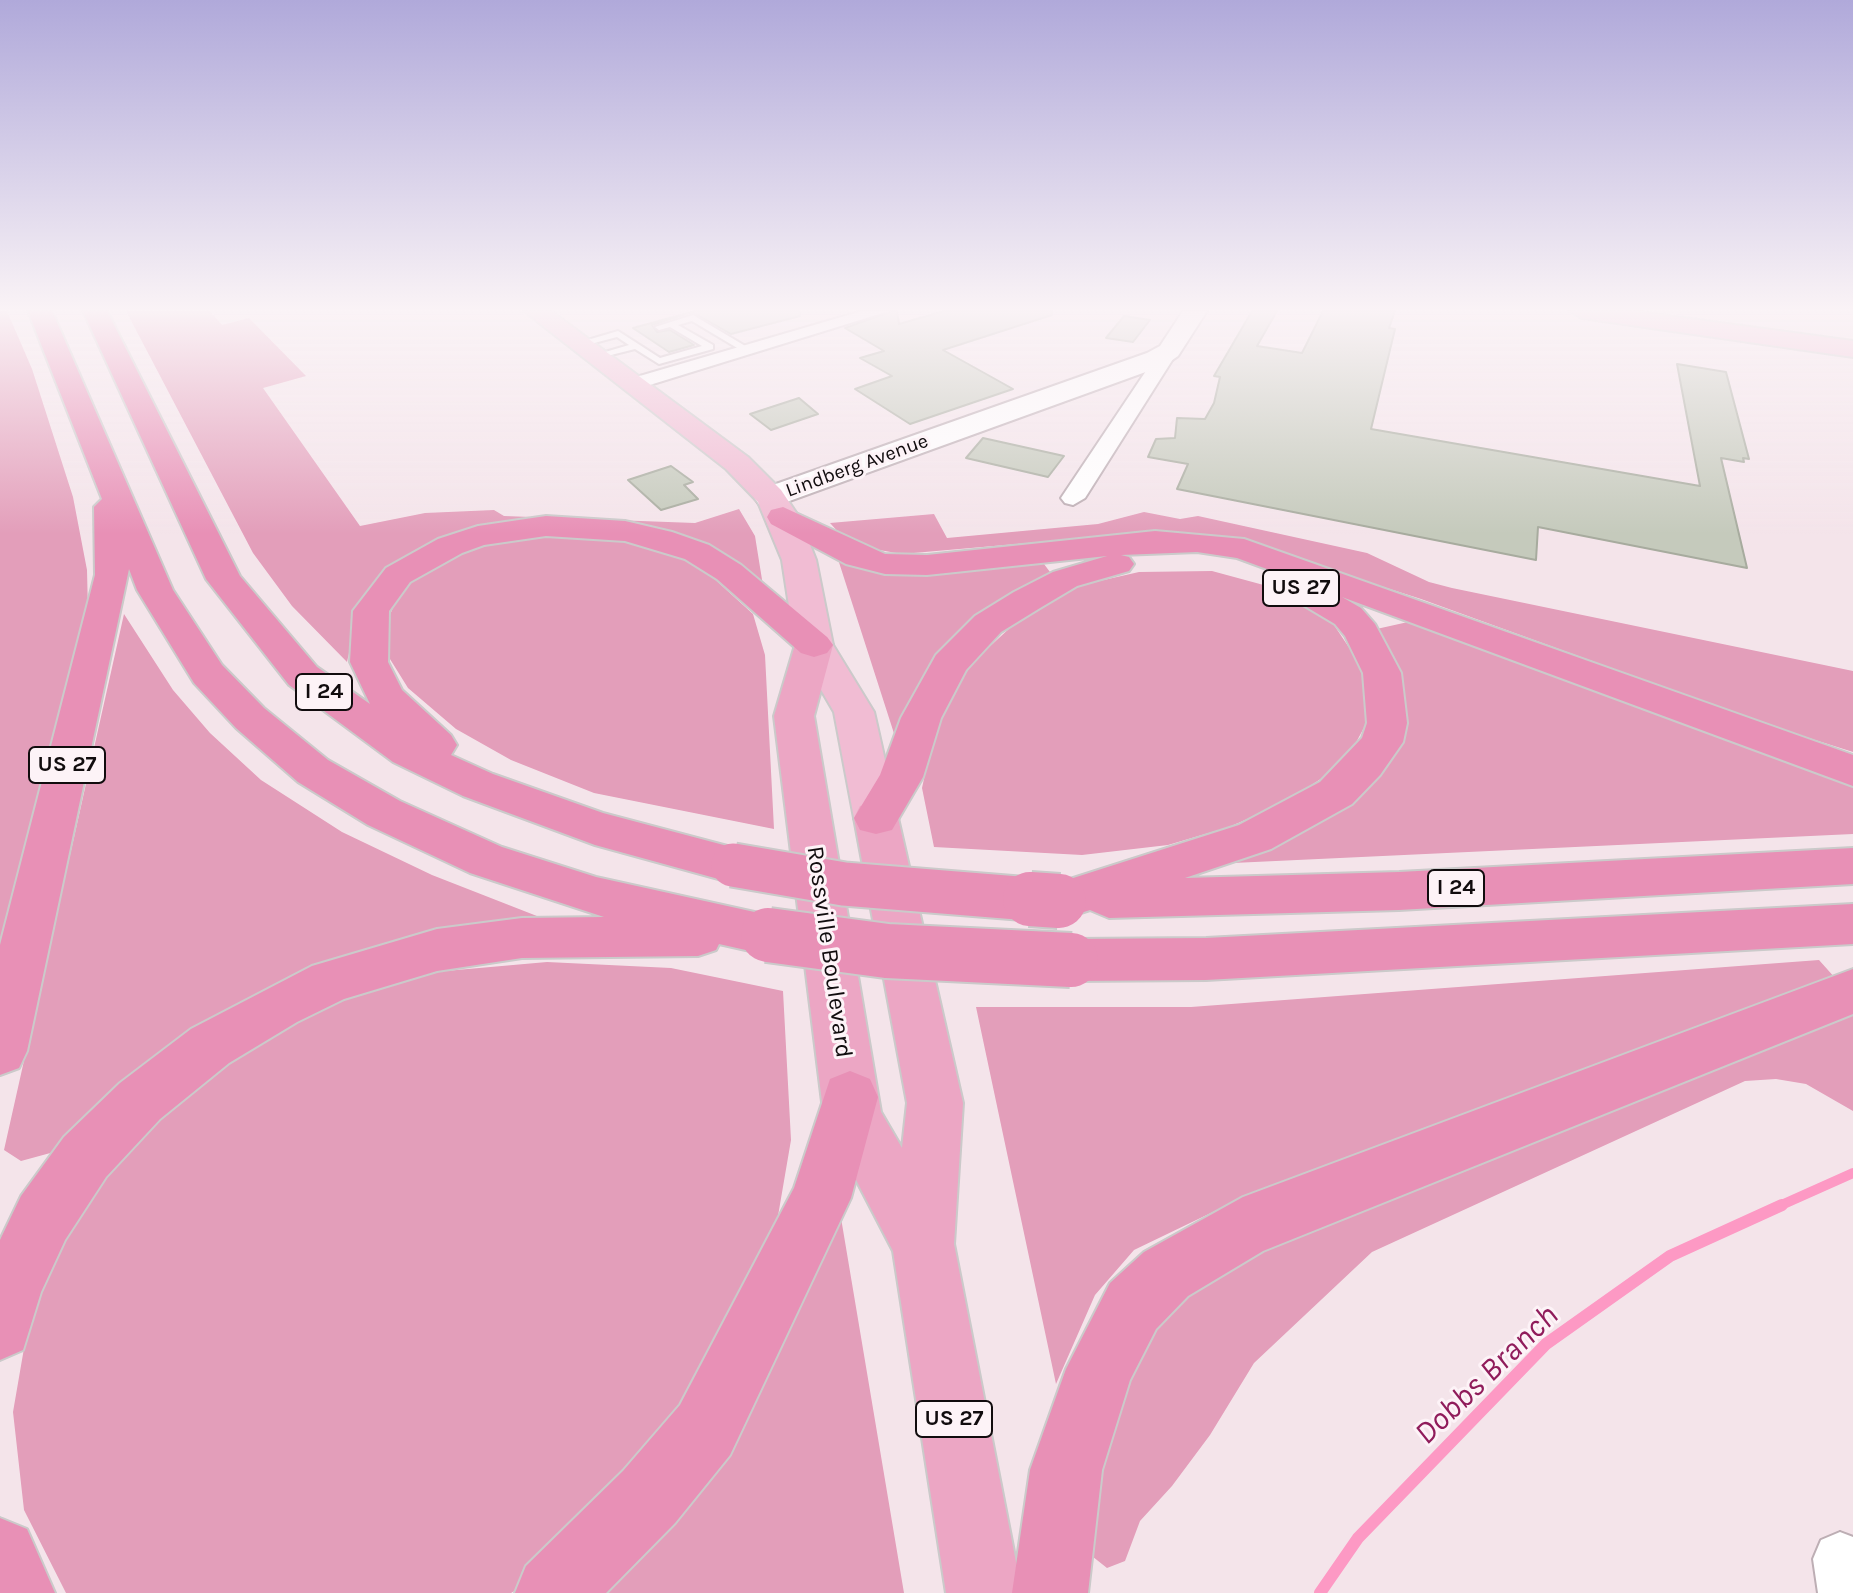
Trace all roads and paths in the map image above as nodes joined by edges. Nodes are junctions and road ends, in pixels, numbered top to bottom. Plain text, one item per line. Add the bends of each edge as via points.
1 (71, 385) edge
2 (130, 385) edge
3 (635, 385) edge
4 (1088, 385) edge
5 (1147, 385) edge
6 (109, 476) junction
7 (1073, 498) dead end
8 (776, 507) junction
9 (814, 645) junction
10 (1853, 771) edge
11 (478, 785) junction
12 (876, 818) junction
13 (1853, 866) edge
14 (1059, 901) junction
15 (1853, 924) edge
16 (768, 935) junction
17 (1853, 991) edge
18 (0, 1051) edge
19 (850, 1097) junction
20 (923, 1244) junction
21 (0, 1327) edge
22 (0, 1556) edge
23 (17, 1593) edge
24 (553, 1593) edge
25 (984, 1593) edge
26 (1050, 1593) edge

1 - 6 highway, I 24
2 - 11 highway, I 24 via 199,533 252,618 303,676 347,710 408,752
3 - 8 main road, Rossville Boulevard via 737,463
4 - 8 main road, Lindberg Avenue
5 - 7 street
6 - 16 highway, I 24 via 155,590 208,674 313,771 384,813 486,860 596,896
6 - 18 highway, US 27 via 112,575
8 - 9 main road, Rossville Boulevard via 799,560
8 - 10 highway via 858,557 885,564 927,565 1155,541 1244,549
9 - 11 highway via 729,572 697,552 660,539 546,526 510,529 450,546 398,575 382,592 371,611 369,662 385,697
9 - 12 main road, Rossville Boulevard via 854,712
9 - 19 highway, Rossville Boulevard via 794,716
11 - 14 highway, I 24, bridge via 595,828 733,865 844,884
12 - 14 highway, US 27 via 901,777 921,718 950,664 988,624 1065,579 1140,559 1224,563 1271,575 1323,598 1348,616 1382,673 1387,723 1382,742 1346,784 1255,837
12 - 20 highway, Rossville Boulevard / US 27 via 935,1103
13 - 14 highway, I 24 via 1399,891
15 - 16 highway, I 24, bridge via 1206,959 1071,960 887,951
16 - 21 highway via 522,938 437,950 330,981 278,1006 199,1055 140,1101 85,1157 43,1218 10,1288
17 - 26 highway via 1243,1228 1166,1274 1133,1306 1100,1369 1066,1470
19 - 20 highway, Rossville Boulevard via 853,1118
19 - 24 highway via 821,1198 705,1430 649,1497
20 - 25 highway, Rossville Boulevard / US 27
22 - 23 highway

